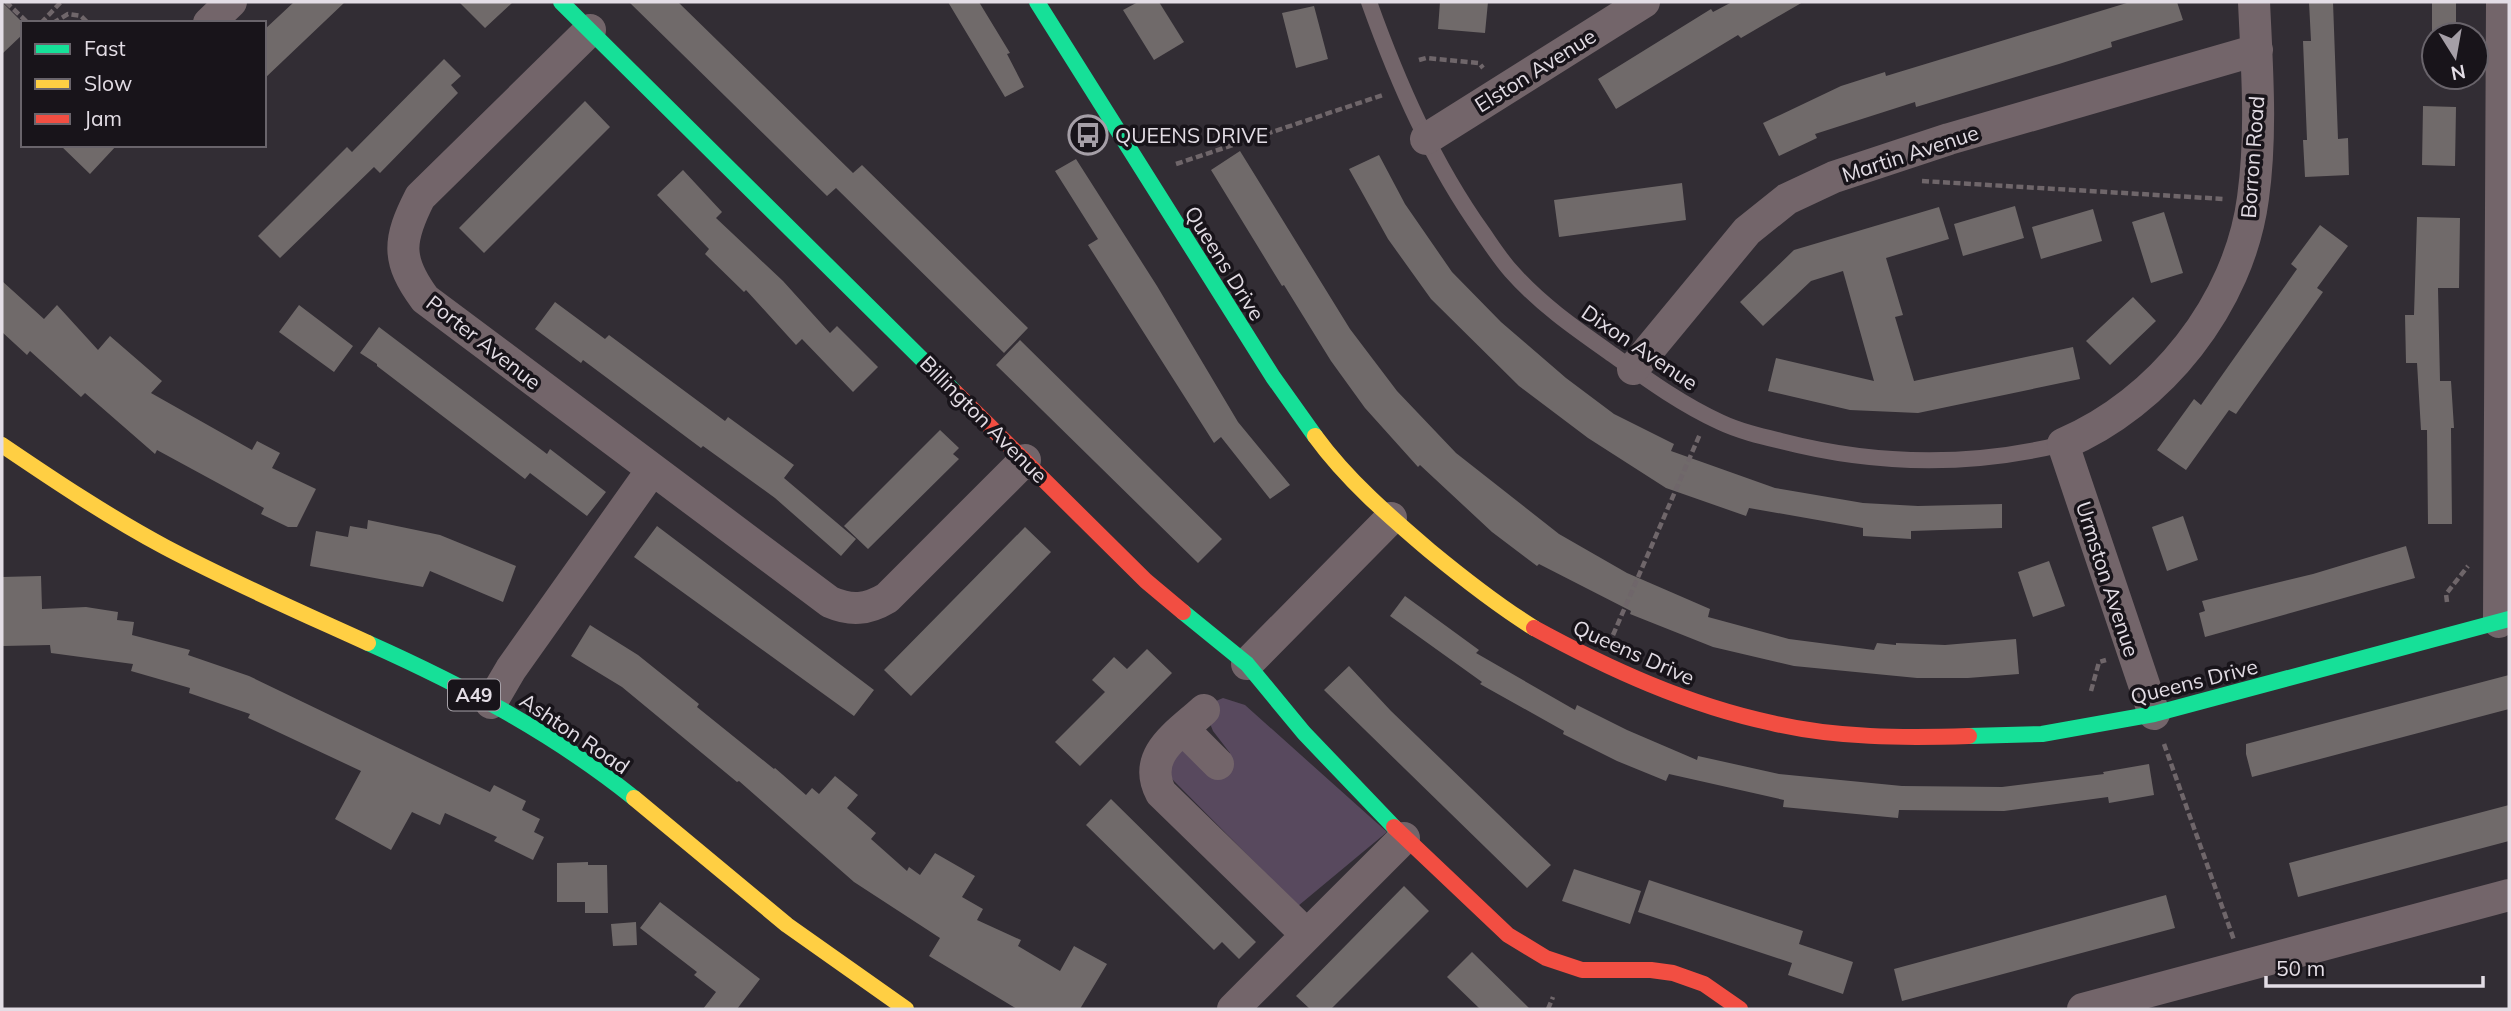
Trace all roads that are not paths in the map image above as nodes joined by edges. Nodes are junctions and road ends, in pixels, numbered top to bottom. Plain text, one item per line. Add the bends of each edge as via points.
1 (231, 2) edge
2 (561, 2) edge
3 (1037, 2) edge
4 (1369, 2) edge
5 (1644, 2) edge
6 (2254, 2) edge
7 (2502, 2) edge
8 (211, 21) edge
9 (590, 30) junction
10 (2257, 50) junction
11 (1426, 139) junction
12 (1633, 369) junction
13 (2063, 444) junction
14 (2, 445) edge
15 (1025, 460) junction
16 (653, 470) junction
17 (1391, 517) junction
18 (2504, 621) edge
19 (1247, 664) junction
20 (491, 703) junction
21 (2154, 714) junction
22 (1218, 764) dead end
23 (1404, 838) junction
24 (2509, 895) edge
25 (1307, 935) junction
26 (906, 1009) edge
27 (1233, 1009) edge
28 (1740, 1009) edge
29 (2083, 1009) edge

1 - 8 street
2 - 9 street, Billington Avenue
3 - 17 street, Queens Drive via 1273,377 1352,481
4 - 11 lane, Dixon Avenue
5 - 11 street, Elston Avenue
6 - 10 street, Borron Road
7 - 18 street
9 - 15 street, Billington Avenue
9 - 16 street, Porter Avenue via 420,197 408,221 404,262 425,299
10 - 12 street, Martin Avenue via 1949,139 1834,177 1787,199 1746,231
10 - 13 street, Borron Road via 2253,199 2241,253 2223,293 2169,369 2131,404 2086,435
11 - 12 lane, Dixon Avenue via 1473,219 1510,270 1552,312
12 - 13 lane, Dixon Avenue via 1668,395 1740,430 1840,453 1883,459 1964,460 2020,455
13 - 21 street, Urmston Avenue
14 - 20 street, Ashton Road / A49 via 148,539
15 - 16 street, Porter Avenue via 887,598 859,609 830,602
15 - 19 street, Billington Avenue via 1146,581
16 - 20 street
17 - 19 street
17 - 21 street, Queens Drive via 1492,601 1580,653 1630,677 1774,724 1912,738 2042,734
18 - 21 street, Queens Drive
19 - 23 street, Billington Avenue via 1304,733
20 - 26 street, Ashton Road / A49 via 616,783 774,915
22 - 25 street via 1194,720 1156,759 1154,773 1161,793
23 - 25 street
23 - 28 street, Billington Avenue via 1508,935 1545,957 1568,968 1597,972 1681,975
24 - 29 street
25 - 27 street

